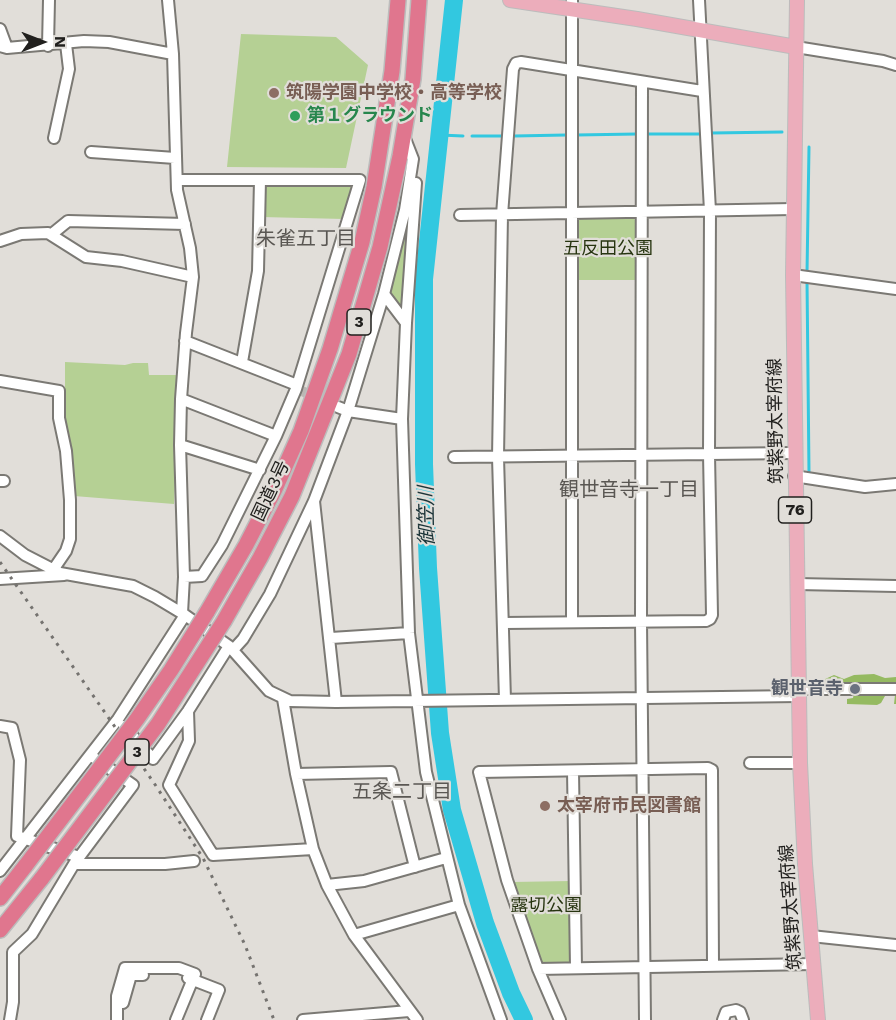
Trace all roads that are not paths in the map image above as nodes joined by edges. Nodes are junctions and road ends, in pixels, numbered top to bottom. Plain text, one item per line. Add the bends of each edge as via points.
1 (49, 0) edge
2 (168, 0) edge
3 (398, 0) edge
4 (419, 0) edge
5 (510, 0) edge
6 (699, 0) edge
7 (797, 0) edge
8 (572, 4) edge
9 (0, 29) edge
10 (700, 30) junction
11 (66, 44) junction
12 (48, 45) junction
13 (3, 47) edge
14 (796, 47) junction
15 (172, 54) junction
16 (896, 65) edge
17 (572, 70) junction
18 (642, 82) junction
19 (702, 91) junction
20 (404, 134) junction
21 (54, 138) dead end
22 (92, 152) dead end
23 (175, 158) junction
24 (413, 159) junction
25 (177, 180) junction
26 (260, 180) junction
27 (793, 209) junction
28 (710, 211) junction
29 (641, 212) junction
30 (572, 214) junction
31 (460, 215) dead end
32 (502, 215) junction
33 (185, 224) junction
34 (52, 234) junction
35 (0, 241) edge
36 (803, 276) junction
37 (193, 277) junction
38 (896, 289) edge
39 (384, 294) junction
40 (406, 323) junction
41 (185, 341) junction
42 (242, 362) junction
43 (0, 381) edge
44 (298, 388) junction
45 (181, 399) junction
46 (343, 409) junction
47 (402, 419) junction
48 (276, 436) junction
49 (180, 445) junction
50 (794, 453) junction
51 (709, 454) junction
52 (642, 455) junction
53 (573, 456) junction
54 (454, 457) dead end
55 (498, 457) junction
56 (260, 470) junction
57 (795, 476) junction
58 (896, 484) edge
59 (314, 501) junction
60 (0, 536) edge
61 (53, 570) junction
62 (67, 575) junction
63 (184, 578) junction
64 (0, 579) edge
65 (797, 584) junction
66 (896, 586) edge
67 (184, 614) junction
68 (572, 622) junction
69 (641, 622) junction
70 (504, 623) junction
71 (409, 633) junction
72 (331, 638) junction
73 (231, 648) junction
74 (896, 689) edge
75 (799, 693) junction
76 (505, 694) junction
77 (642, 698) junction
78 (283, 699) junction
79 (418, 700) junction
80 (336, 702) junction
81 (188, 711) junction
82 (118, 719) junction
83 (0, 726) edge
84 (90, 755) junction
85 (750, 763) dead end
86 (800, 763) junction
87 (642, 769) junction
88 (573, 771) junction
89 (296, 774) junction
90 (26, 839) junction
91 (313, 849) junction
92 (446, 858) junction
93 (76, 861) junction
94 (194, 861) dead end
95 (415, 867) junction
96 (0, 871) edge
97 (327, 885) junction
98 (0, 898) edge
99 (459, 905) junction
100 (0, 930) edge
101 (354, 935) junction
102 (811, 936) junction
103 (896, 945) edge
104 (813, 964) junction
105 (713, 965) junction
106 (645, 967) junction
107 (576, 968) junction
108 (538, 969) junction
109 (192, 980) junction
110 (409, 1011) junction
111 (10, 1020) edge
112 (117, 1020) edge
113 (124, 1020) edge
114 (176, 1020) edge
115 (207, 1020) edge
116 (303, 1020) edge
117 (417, 1020) edge
118 (501, 1020) edge
119 (560, 1020) edge
120 (645, 1020) edge
121 (723, 1020) edge
122 (743, 1020) edge
123 (818, 1020) edge

1 - 12 street
2 - 15 street
3 - 98 highway, 国道3号 / 3, bridge via 392,71 362,242 301,431 246,545 171,670
4 - 20 highway, 国道3号 / 3
5 - 8 main road
6 - 10 street
7 - 14 main road, 筑紫野太宰府線 / 76
8 - 10 main road
8 - 17 street
9 - 13 street
10 - 14 main road
10 - 19 street
11 - 12 street
11 - 15 street via 109,42
11 - 21 street via 69,69
12 - 13 street
14 - 16 street
14 - 27 main road, 筑紫野太宰府線 / 76
15 - 23 street
17 - 18 street
17 - 30 street
17 - 32 street via 521,62 513,69
18 - 19 street
18 - 29 street
19 - 28 street
20 - 24 street
20 - 100 highway, 国道3号 / 3, bridge via 380,247 349,354 292,496 224,621 158,724
22 - 23 street
23 - 25 street
24 - 39 street
24 - 40 street via 416,169
25 - 26 street
25 - 33 street
26 - 42 street via 258,271
26 - 44 street via 360,180
27 - 28 street
27 - 36 main road, 筑紫野太宰府線 / 76
28 - 29 street
28 - 51 street
29 - 30 street
29 - 52 street
30 - 32 street
30 - 53 street
31 - 32 street
32 - 55 street
33 - 34 street via 69,221
33 - 37 street
34 - 35 street via 21,234
34 - 37 street via 86,257
36 - 38 street
36 - 50 main road, 筑紫野太宰府線 / 76
37 - 41 street
39 - 40 street
39 - 46 street
40 - 47 street
41 - 42 street
41 - 45 street
42 - 44 street
43 - 61 street via 59,391 70,539
44 - 48 street
45 - 48 street
45 - 49 street
46 - 47 street
46 - 59 street
47 - 71 street
48 - 56 street
49 - 56 street
49 - 63 street
50 - 51 street
50 - 57 main road, 筑紫野太宰府線 / 76
51 - 52 street
51 - 69 street via 712,615 706,621
52 - 53 street
52 - 69 street
53 - 55 street
53 - 68 street
54 - 55 street
55 - 70 street
56 - 63 street via 202,576
57 - 58 street via 865,487
57 - 65 main road, 筑紫野太宰府線 / 76
59 - 72 street
59 - 73 street via 270,594 243,639
60 - 61 street
61 - 62 street
62 - 64 street
62 - 67 street via 133,586
63 - 67 street
65 - 66 street
65 - 75 main road, 筑紫野太宰府線 / 76
67 - 73 street
67 - 82 street
68 - 69 street
68 - 70 street
69 - 77 street
70 - 76 street
71 - 72 street
71 - 79 street
72 - 80 street
73 - 78 street via 263,684
73 - 81 street
74 - 75 street
75 - 77 street
75 - 86 main road, 筑紫野太宰府線 / 76
76 - 77 street
76 - 79 street via 459,701
77 - 87 street
78 - 80 street
78 - 89 street
79 - 80 street
79 - 92 street via 426,772
81 - 82 street via 153,759
81 - 91 street via 189,741 169,785 213,855
82 - 84 street
83 - 90 street via 12,728 20,760 17,836
84 - 90 street
84 - 93 street via 133,785
85 - 86 street
86 - 102 main road, 筑紫野太宰府線 / 76
87 - 88 street
87 - 105 street via 712,770
87 - 106 street
88 - 107 street
88 - 108 street via 479,772 507,880
89 - 91 street
89 - 95 street via 391,772
90 - 93 street
90 - 96 street
91 - 97 street
92 - 95 street
92 - 99 street
93 - 94 street
93 - 111 street via 32,934 13,952 14,1002
95 - 97 street via 364,881
97 - 101 street
99 - 101 street
99 - 118 street
101 - 110 street
102 - 103 street
102 - 104 main road, 筑紫野太宰府線 / 76
104 - 105 street
104 - 123 main road, 筑紫野太宰府線 / 76
105 - 106 street
106 - 107 street
106 - 120 street
107 - 108 street
108 - 119 street
109 - 112 street via 195,974 179,968 125,969 117,996
109 - 113 street via 176,974 131,975 123,1001
109 - 114 street
109 - 115 street via 219,990
110 - 116 street
110 - 117 street
121 - 122 street via 726,1012 736,1010

